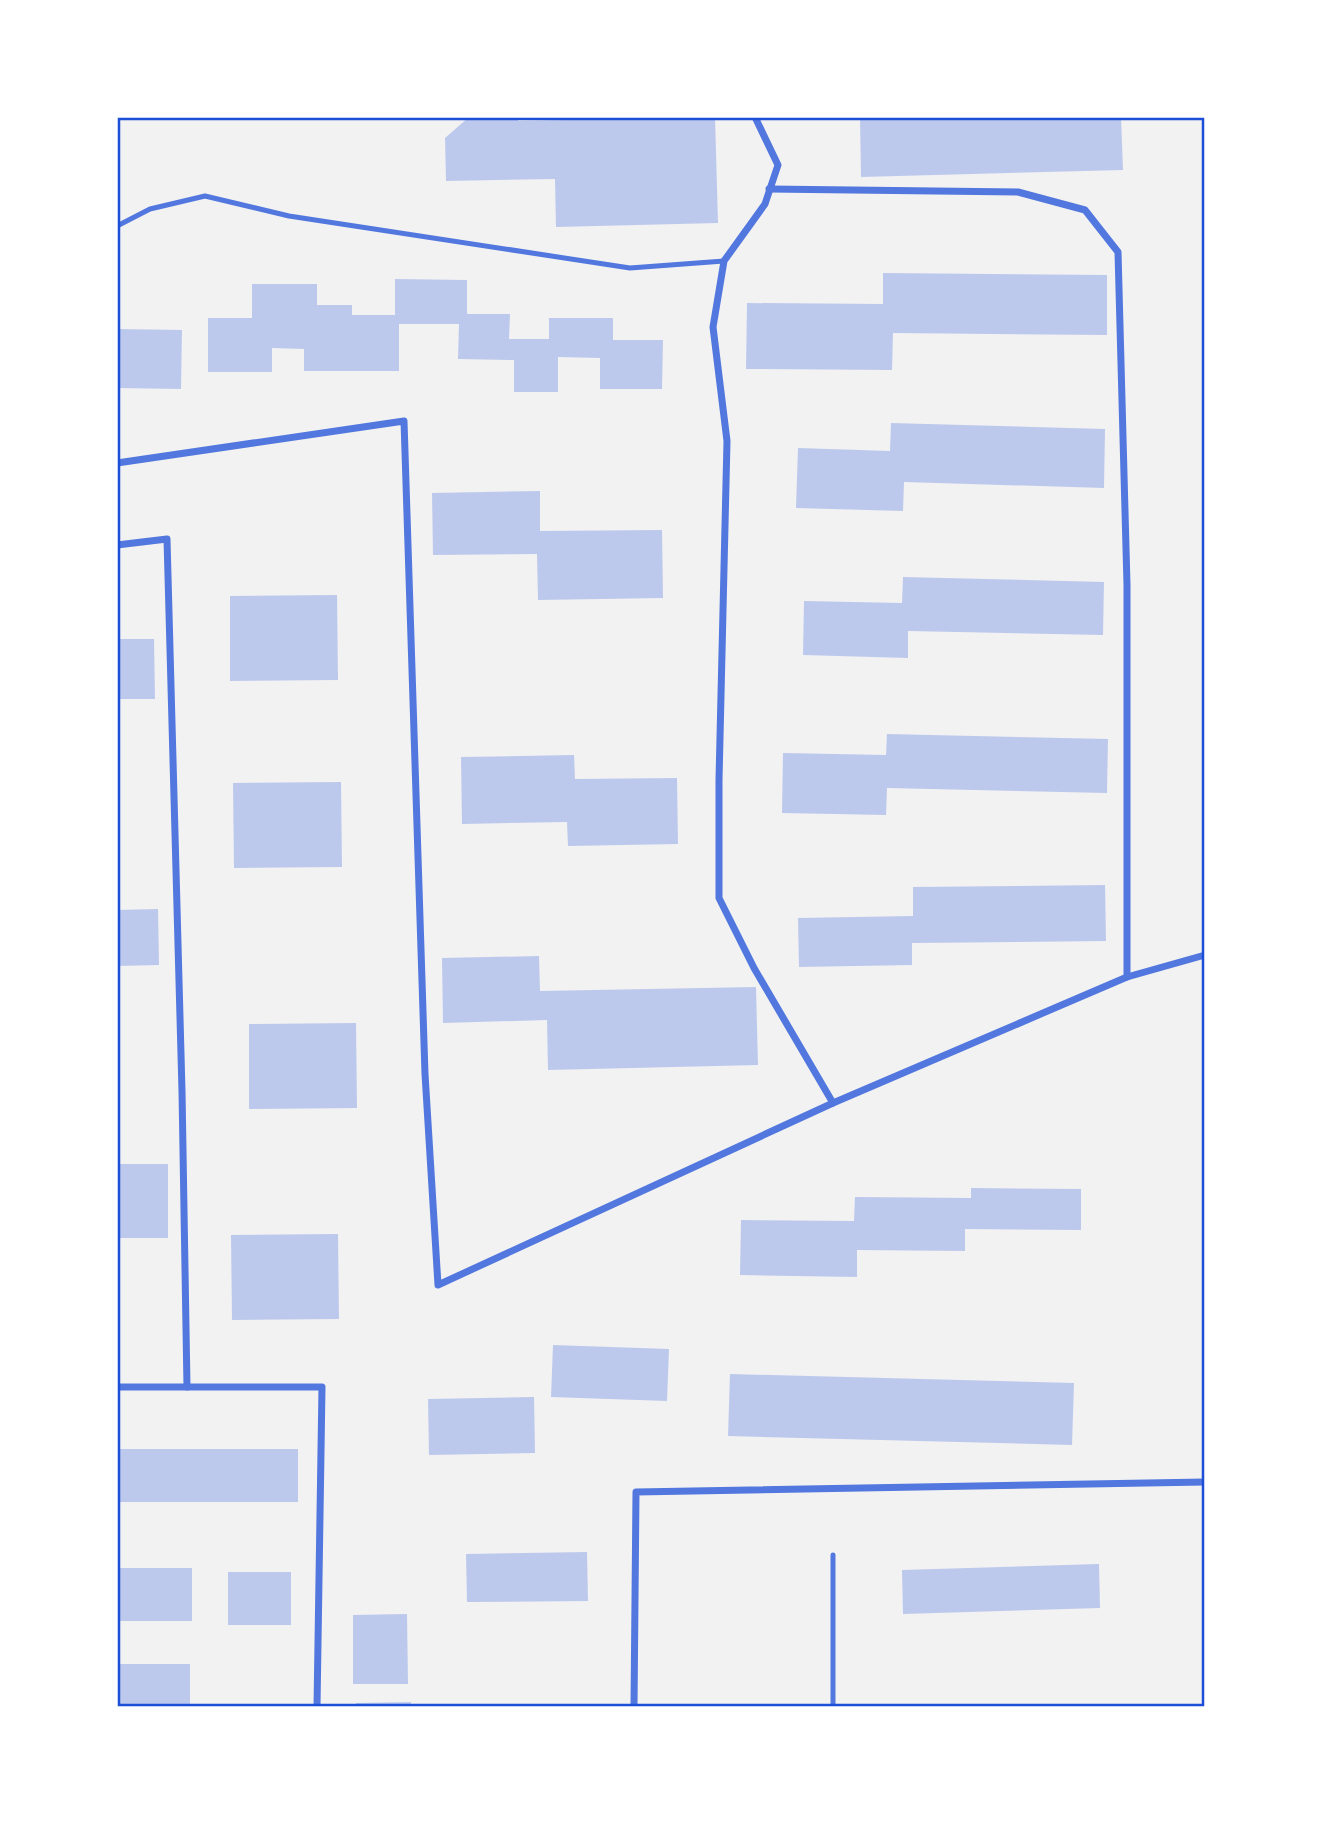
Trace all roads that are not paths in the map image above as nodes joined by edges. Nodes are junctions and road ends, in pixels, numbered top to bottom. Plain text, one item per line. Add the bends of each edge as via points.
1 (755, 117) edge
2 (769, 190) junction
3 (117, 226) edge
4 (724, 261) junction
5 (117, 463) edge
6 (117, 545) edge
7 (1205, 955) edge
8 (1127, 977) junction
9 (833, 1103) junction
10 (117, 1387) edge
11 (187, 1387) junction
12 (1205, 1482) edge
13 (833, 1555) dead end
14 (317, 1707) edge
15 (634, 1707) edge
16 (833, 1707) edge

1 - 2 street via 778,165
2 - 4 street via 765,204
2 - 8 street via 1018,192 1085,210 1118,252 1127,585
3 - 4 lane via 150,209 205,196 289,216 630,268
4 - 9 street via 713,327 727,440 719,898
5 - 9 street via 404,421 425,1074 438,1285
6 - 11 street via 167,539
7 - 8 street
8 - 9 street
10 - 11 street
11 - 14 street via 322,1387
12 - 15 street via 636,1492
13 - 16 lane

